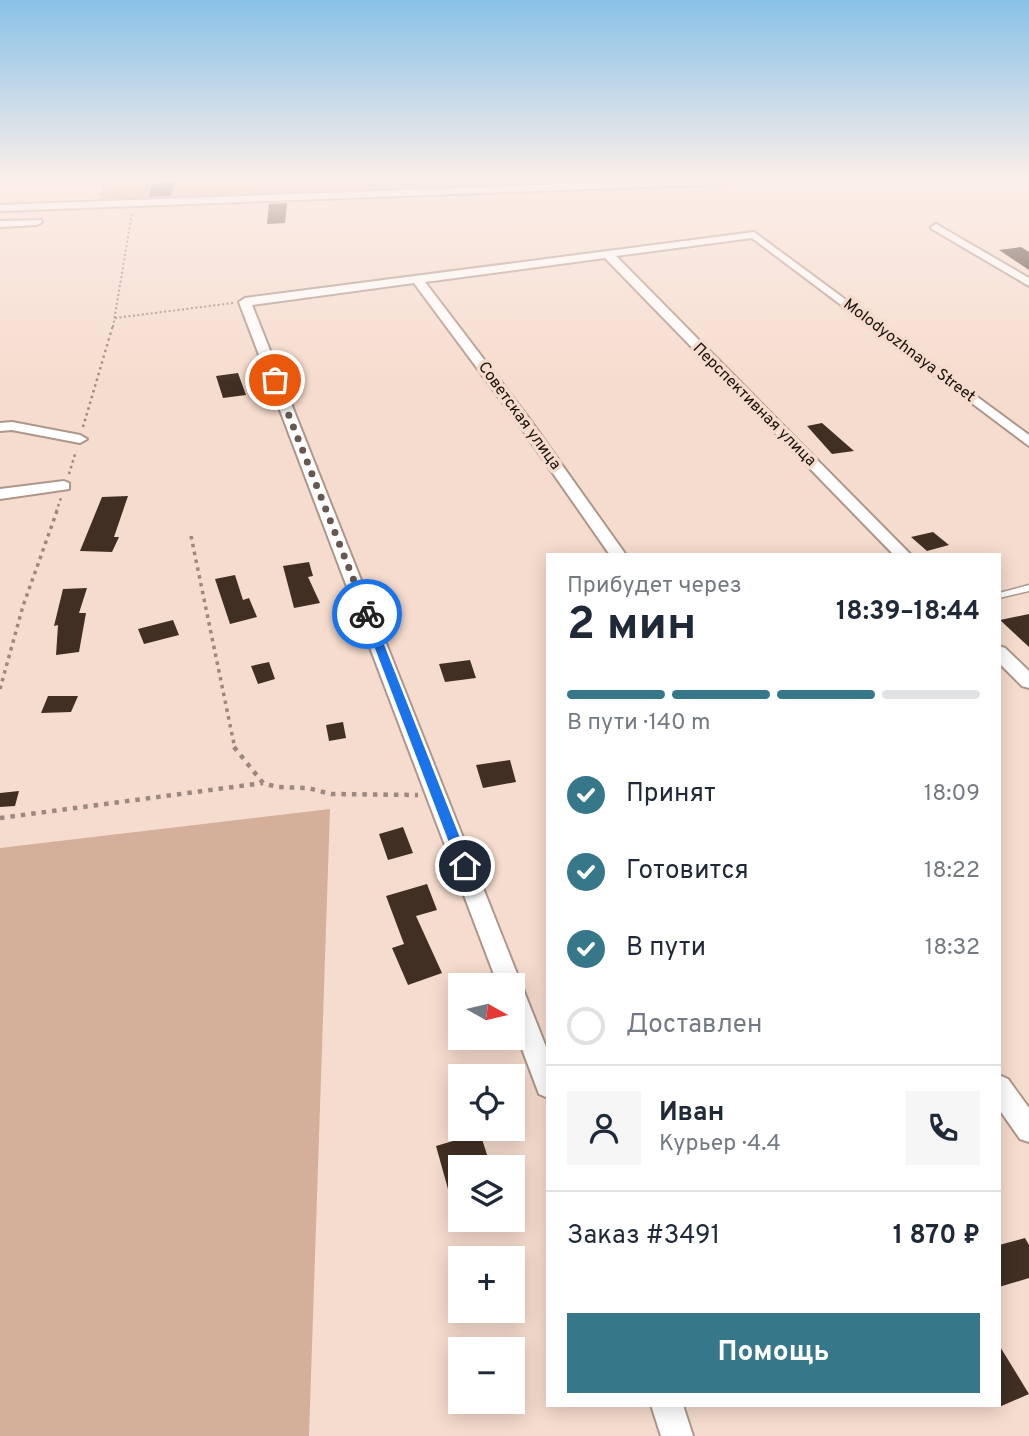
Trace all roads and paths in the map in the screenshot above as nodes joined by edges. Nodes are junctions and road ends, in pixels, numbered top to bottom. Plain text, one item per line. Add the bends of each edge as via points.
1 (656, 248) edge
2 (770, 248) edge
3 (971, 248) edge
4 (607, 254) junction
5 (416, 278) junction
6 (1029, 283) edge
7 (245, 302) junction
8 (115, 318) dead end
9 (0, 427) edge
10 (80, 439) dead end
11 (1029, 442) edge
12 (64, 486) dead end
13 (0, 494) edge
14 (191, 536) dead end
15 (617, 553) edge
16 (901, 553) edge
17 (1029, 588) edge
18 (1001, 595) edge
19 (1001, 654) edge
20 (1029, 682) edge
21 (263, 783) junction
22 (438, 795) junction
23 (0, 818) edge
24 (505, 973) edge
25 (525, 1025) edge
26 (546, 1081) edge
27 (1001, 1090) edge
28 (1029, 1130) edge
29 (668, 1407) edge
30 (677, 1436) edge

1 - 4 street, Molodyozhnaya Street
2 - 11 street, Molodyozhnaya Street
3 - 6 street
4 - 5 street
4 - 16 street, Перспективная улица
5 - 7 street
5 - 15 street, Советская улица
7 - 8 path
7 - 22 street
9 - 10 street
12 - 13 street
14 - 21 path via 235,751
17 - 18 lane
19 - 20 street
21 - 22 path via 331,794
21 - 23 path
22 - 24 street
25 - 26 street
27 - 28 street
29 - 30 street

